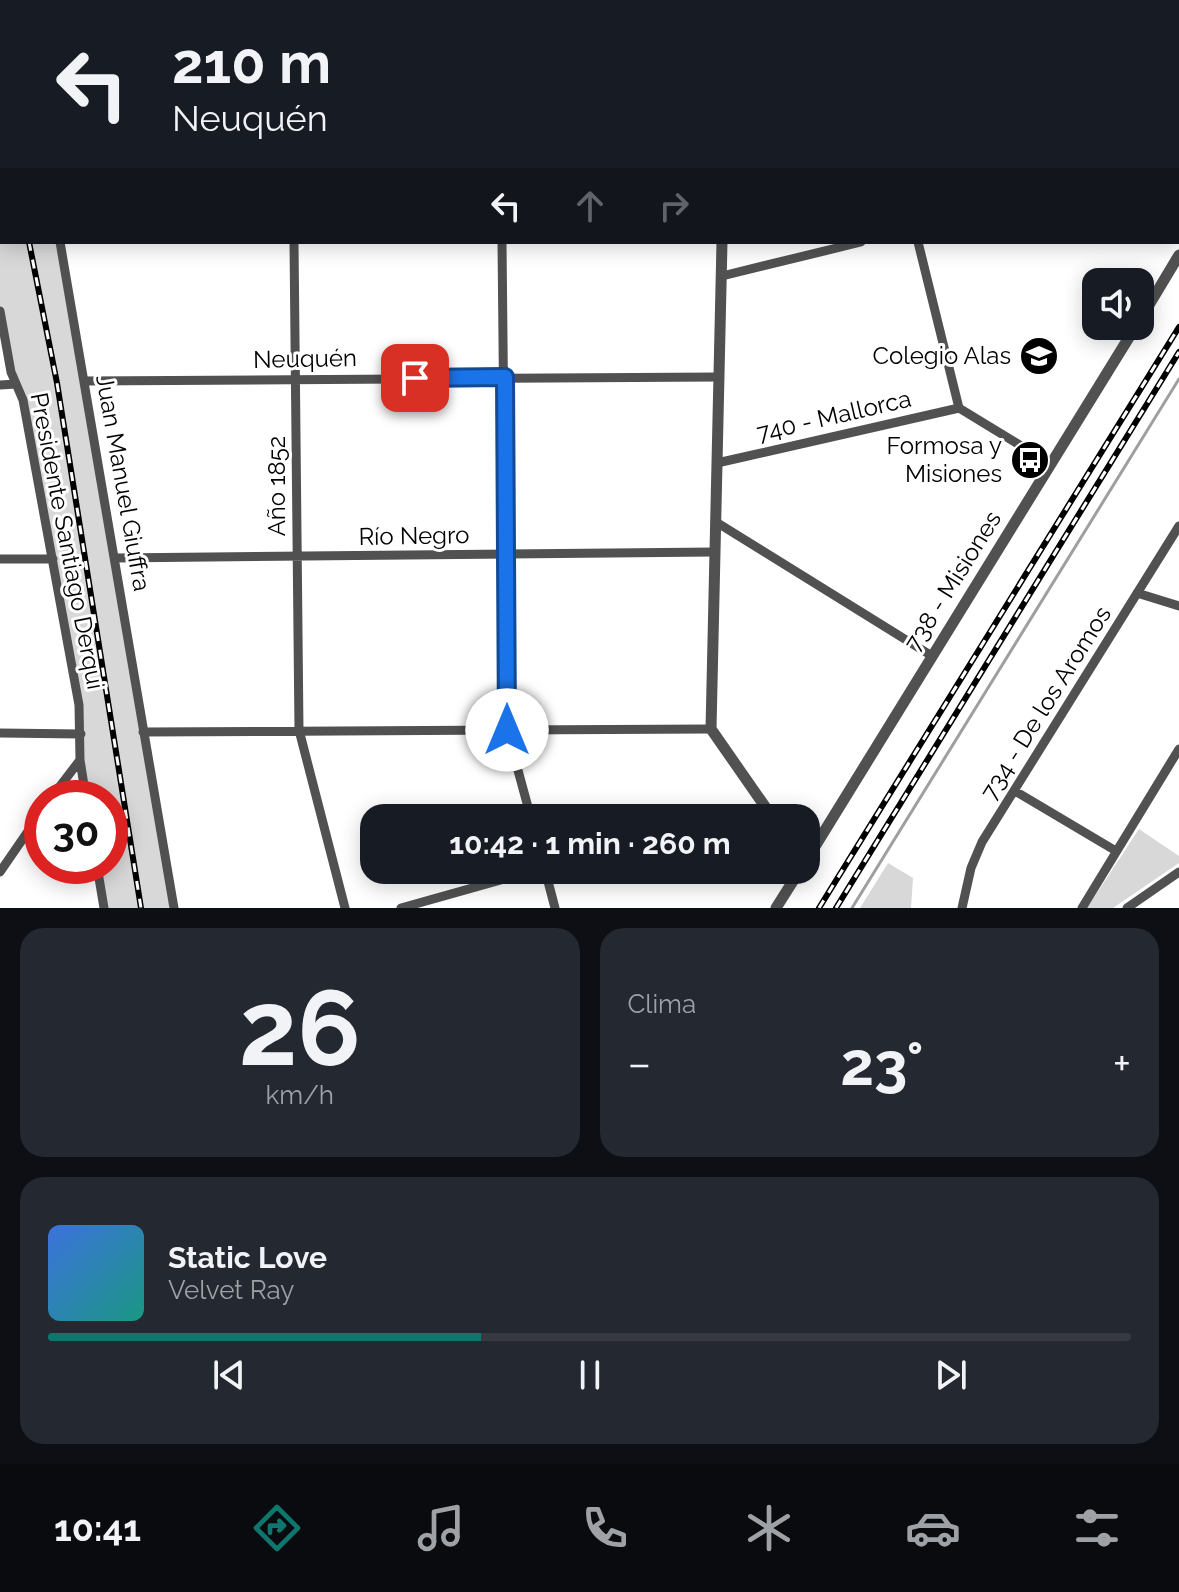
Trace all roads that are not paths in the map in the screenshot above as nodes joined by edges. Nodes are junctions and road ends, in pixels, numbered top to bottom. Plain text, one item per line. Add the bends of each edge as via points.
1 (60, 244) edge
2 (294, 244) edge
3 (502, 244) edge
4 (722, 244) edge
5 (853, 244) edge
6 (918, 244) edge
7 (1179, 255) edge
8 (722, 276) junction
9 (1154, 297) edge
10 (0, 311) edge
11 (1127, 340) edge
12 (505, 377) junction
13 (718, 377) junction
14 (296, 380) junction
15 (85, 381) junction
16 (16, 384) junction
17 (0, 385) edge
18 (959, 408) junction
19 (717, 463) junction
20 (1051, 464) junction
21 (716, 522) junction
22 (1179, 526) edge
23 (714, 552) junction
24 (506, 555) junction
25 (115, 558) junction
26 (297, 558) junction
27 (0, 559) edge
28 (53, 559) junction
29 (1137, 593) junction
30 (1179, 606) edge
31 (932, 656) junction
32 (711, 729) junction
33 (299, 730) junction
34 (507, 730) junction
35 (143, 732) junction
36 (0, 733) edge
37 (81, 734) junction
38 (1179, 749) edge
39 (80, 760) junction
40 (65, 780) edge
41 (83, 780) edge
42 (1015, 791) junction
43 (527, 804) edge
44 (763, 804) edge
45 (820, 836) edge
46 (24, 837) edge
47 (1116, 851) junction
48 (0, 872) edge
49 (1179, 872) edge
50 (100, 884) edge
51 (486, 884) edge
52 (549, 884) edge
53 (791, 884) edge
54 (104, 908) edge
55 (174, 908) edge
56 (345, 908) edge
57 (401, 908) edge
58 (555, 908) edge
59 (776, 908) edge
60 (962, 908) edge
61 (1082, 908) edge
62 (1127, 908) edge

1 - 15 street, Juan Manuel Giuffra
2 - 14 street, Año 1852
3 - 12 street
4 - 8 street
5 - 8 street
6 - 18 street
7 - 9 street
8 - 13 street
10 - 16 street, Presidente Santiago Derqui
11 - 20 street, 738 - Misiones
12 - 13 street, Neuquén
12 - 14 street, Neuquén
12 - 24 street
13 - 19 street
14 - 15 street, Neuquén
14 - 26 street, Año 1852
15 - 25 street, Juan Manuel Giuffra
16 - 17 street
16 - 28 street, Presidente Santiago Derqui
18 - 19 street, 740 - Mallorca
18 - 20 street
19 - 21 street
20 - 31 street, 738 - Misiones
21 - 23 street
21 - 31 street
22 - 29 street, 734 - De los Aromos
23 - 24 street, Río Negro
23 - 32 street
24 - 26 street, Río Negro
24 - 34 street
25 - 26 street, Río Negro
25 - 35 street, Juan Manuel Giuffra
26 - 33 street, Año 1852
27 - 28 street
28 - 37 street, Presidente Santiago Derqui
29 - 30 street
29 - 42 street, 734 - De los Aromos
31 - 45 street, 738 - Misiones
32 - 34 street
32 - 44 street
33 - 34 street
33 - 35 street
33 - 56 street, Año 1852
34 - 43 street
35 - 55 street, Juan Manuel Giuffra
36 - 37 street
37 - 39 street, Presidente Santiago Derqui
38 - 47 street
39 - 40 street
39 - 41 street, Presidente Santiago Derqui
42 - 47 street
42 - 60 street, 734 - De los Aromos via 982,842
46 - 48 street
47 - 61 street
49 - 62 street
50 - 54 street
51 - 57 street
52 - 58 street
53 - 59 street

